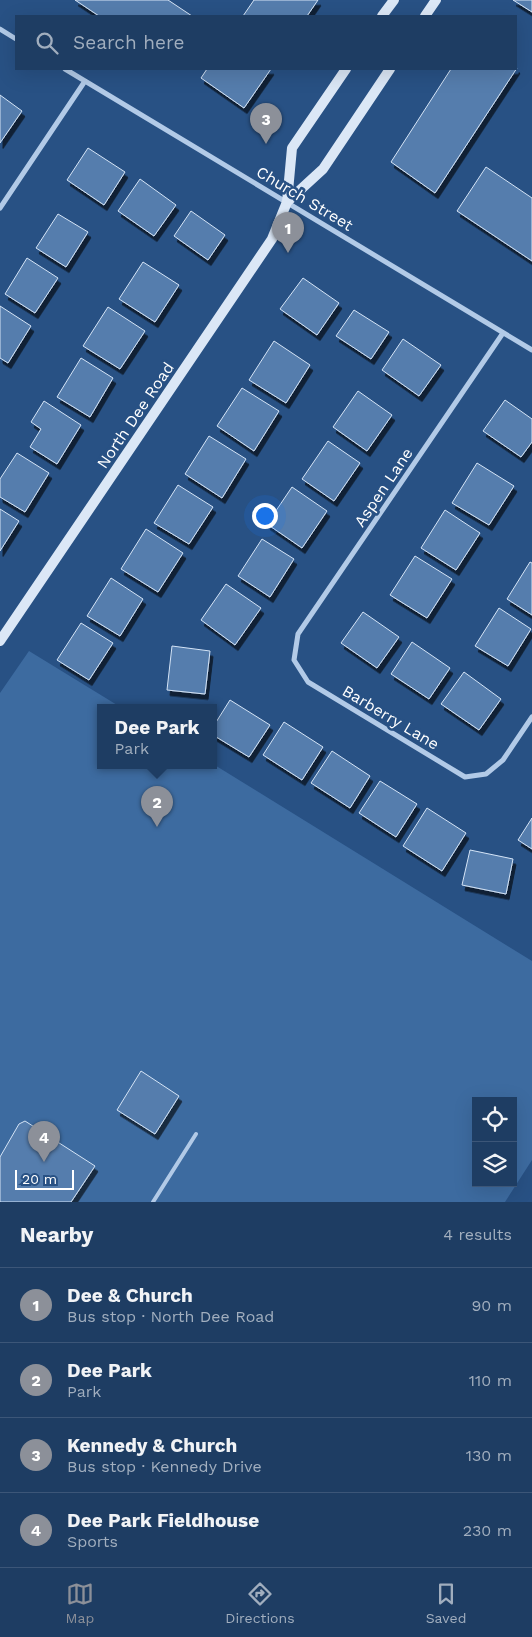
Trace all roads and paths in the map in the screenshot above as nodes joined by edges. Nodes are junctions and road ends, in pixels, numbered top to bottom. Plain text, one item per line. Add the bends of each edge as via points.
1 (394, 0) edge
2 (436, 0) edge
3 (383, 15) edge
4 (426, 15) edge
5 (0, 29) edge
6 (15, 38) edge
7 (67, 70) edge
8 (345, 70) edge
9 (389, 70) edge
10 (85, 81) junction
11 (287, 202) junction
12 (0, 208) edge
13 (503, 333) junction
14 (532, 350) edge
15 (0, 641) edge
16 (294, 660) joint
17 (532, 717) edge
18 (196, 1134) dead end
19 (153, 1202) edge

1 - 3 street
2 - 4 street
5 - 6 street
7 - 10 street, Church Street
8 - 11 street via 292,148
9 - 11 street via 323,169
10 - 11 street, Church Street
10 - 12 street
11 - 13 street, Church Street
11 - 15 street, North Dee Road via 272,239
13 - 14 street, Church Street
13 - 16 street, Aspen Lane via 298,634
16 - 17 street, Barberry Lane via 308,682 465,776 486,774 503,760
18 - 19 lane

